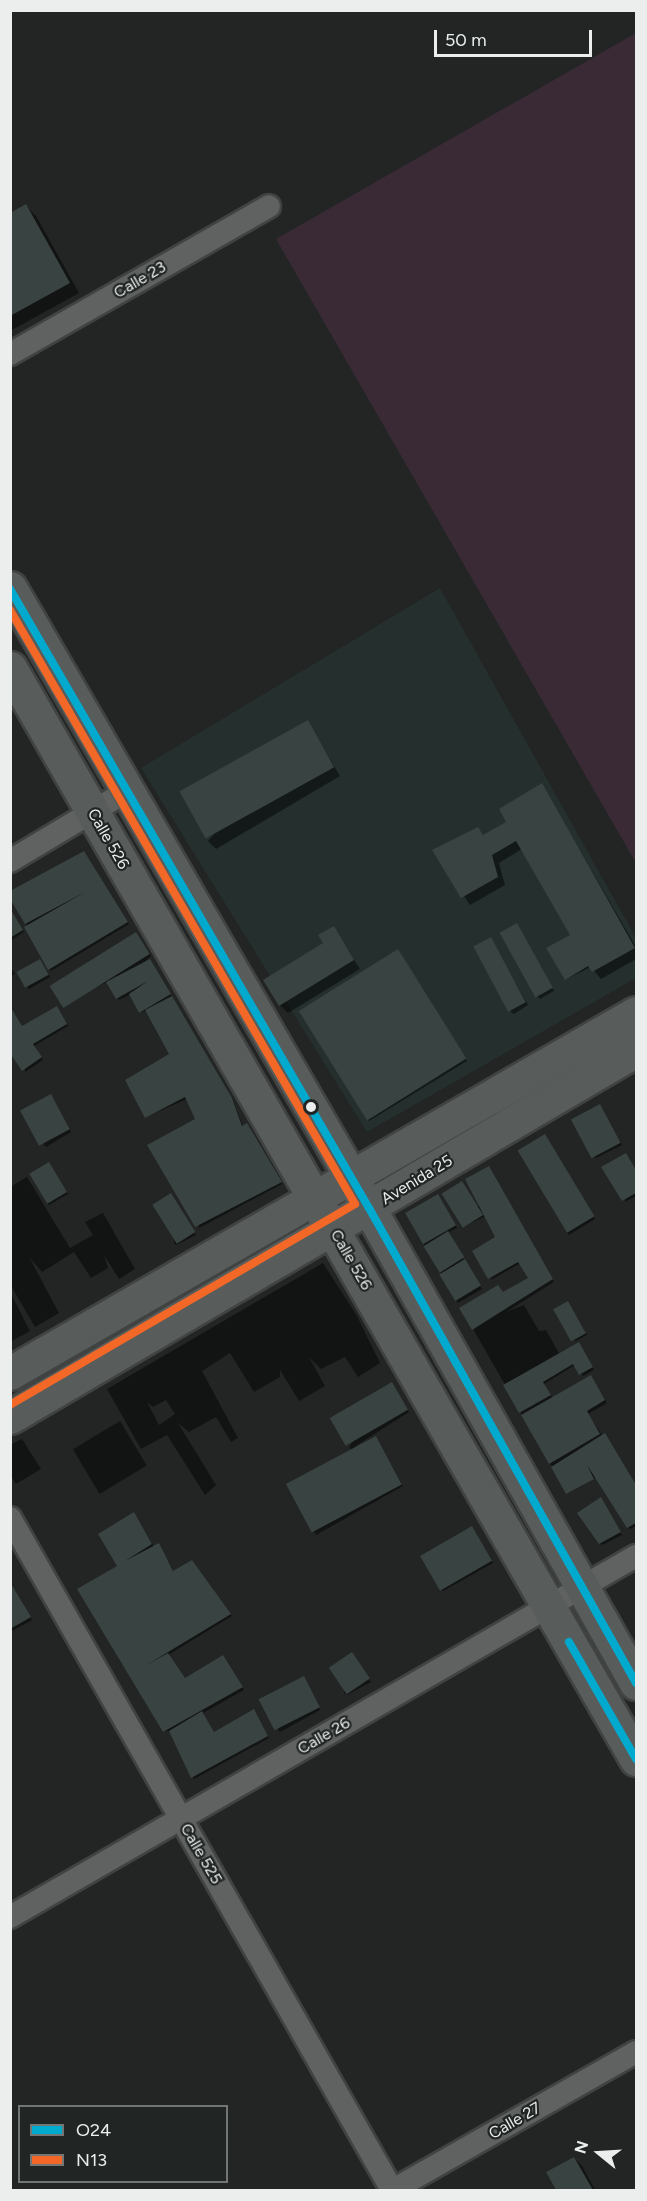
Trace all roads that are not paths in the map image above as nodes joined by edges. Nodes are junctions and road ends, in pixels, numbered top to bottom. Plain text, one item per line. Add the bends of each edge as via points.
1 (269, 206) dead end
2 (10, 354) edge
3 (10, 588) edge
4 (10, 668) edge
5 (127, 791) junction
6 (94, 813) junction
7 (10, 861) edge
8 (636, 1013) edge
9 (636, 1050) edge
10 (350, 1179) junction
11 (315, 1198) junction
12 (369, 1208) junction
13 (335, 1230) junction
14 (10, 1373) edge
15 (10, 1417) edge
16 (10, 1518) edge
17 (636, 1556) edge
18 (582, 1587) junction
19 (549, 1606) junction
20 (636, 1683) edge
21 (636, 1759) edge
22 (180, 1819) junction
23 (10, 1917) edge
24 (636, 2052) edge
25 (393, 2190) edge

1 - 2 street, Calle 23
3 - 5 main road
4 - 6 main road, Calle 526
5 - 6 street
5 - 10 main road
6 - 7 street
6 - 11 main road, Calle 526
8 - 10 main road, Avenida 25
9 - 12 main road, Avenida 25
10 - 11 main road, Avenida 25
10 - 12 main road
11 - 13 main road, Calle 526
11 - 14 main road, Avenida 25
12 - 13 main road, Avenida 25
12 - 18 main road
13 - 15 main road, Avenida 25
13 - 19 main road, Calle 526
16 - 22 street, Calle 525
17 - 18 street, Calle 26
18 - 19 street, Calle 26
18 - 20 main road
19 - 21 main road, Calle 526
19 - 22 street, Calle 26
22 - 23 street, Calle 26
22 - 25 street, Calle 525
24 - 25 street, Calle 27

